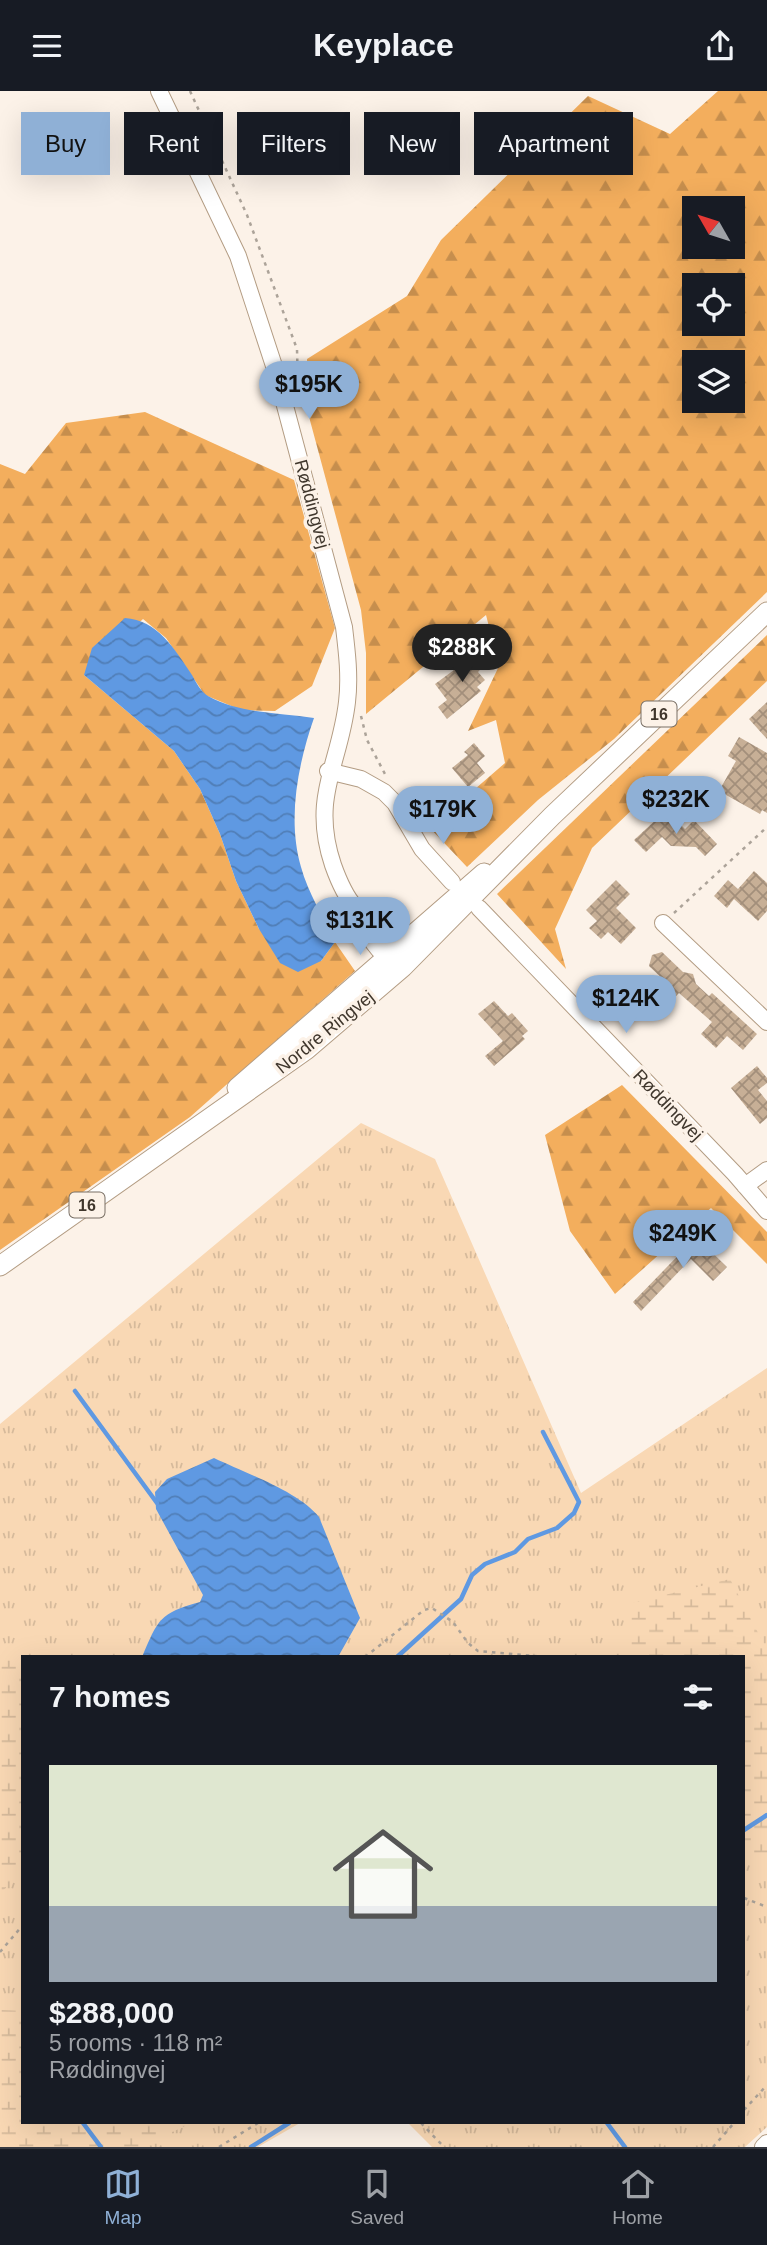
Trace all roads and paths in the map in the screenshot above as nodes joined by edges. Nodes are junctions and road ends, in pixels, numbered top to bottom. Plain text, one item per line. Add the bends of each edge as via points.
1 (159, 91) edge
2 (767, 612) edge
3 (328, 771) junction
4 (552, 816) junction
5 (767, 827) edge
6 (452, 883) dead end
7 (479, 908) dead end
8 (663, 923) joint
9 (390, 953) junction
10 (403, 967) junction
11 (767, 1023) edge
12 (174, 1144) junction
13 (767, 1170) edge
14 (745, 1186) junction
15 (767, 1211) edge
16 (0, 1266) edge
17 (368, 1655) edge
18 (523, 1655) edge
19 (745, 1898) edge
20 (767, 1907) edge
21 (21, 1927) edge
22 (0, 1952) edge
23 (767, 2085) edge
24 (745, 2109) edge
25 (256, 2124) edge
26 (422, 2124) edge
27 (733, 2124) edge
28 (767, 2143) edge
29 (219, 2147) edge
30 (444, 2147) edge
31 (713, 2147) edge
32 (762, 2147) edge

1 - 3 street, Røddingvej via 238,256 276,372 344,627 347,703
2 - 4 main road, Nordre Ringvej / 16
3 - 6 street via 361,779 384,792 422,849
3 - 9 street, Røddingvej via 324,806 333,865 348,899
4 - 9 main road, Nordre Ringvej / 16
4 - 10 main road, Nordre Ringvej / 16
5 - 8 path
7 - 14 street, Røddingvej
8 - 11 street
9 - 10 street, Røddingvej
9 - 12 main road, Nordre Ringvej / 16
10 - 12 main road, Nordre Ringvej / 16 via 306,1050
12 - 16 main road, Nordre Ringvej / 16
13 - 14 street
14 - 15 street, Røddingvej
17 - 18 path via 432,1608 453,1622 478,1651
19 - 20 path
21 - 22 path
23 - 24 path
25 - 29 path
26 - 30 path
27 - 31 path
28 - 32 street

